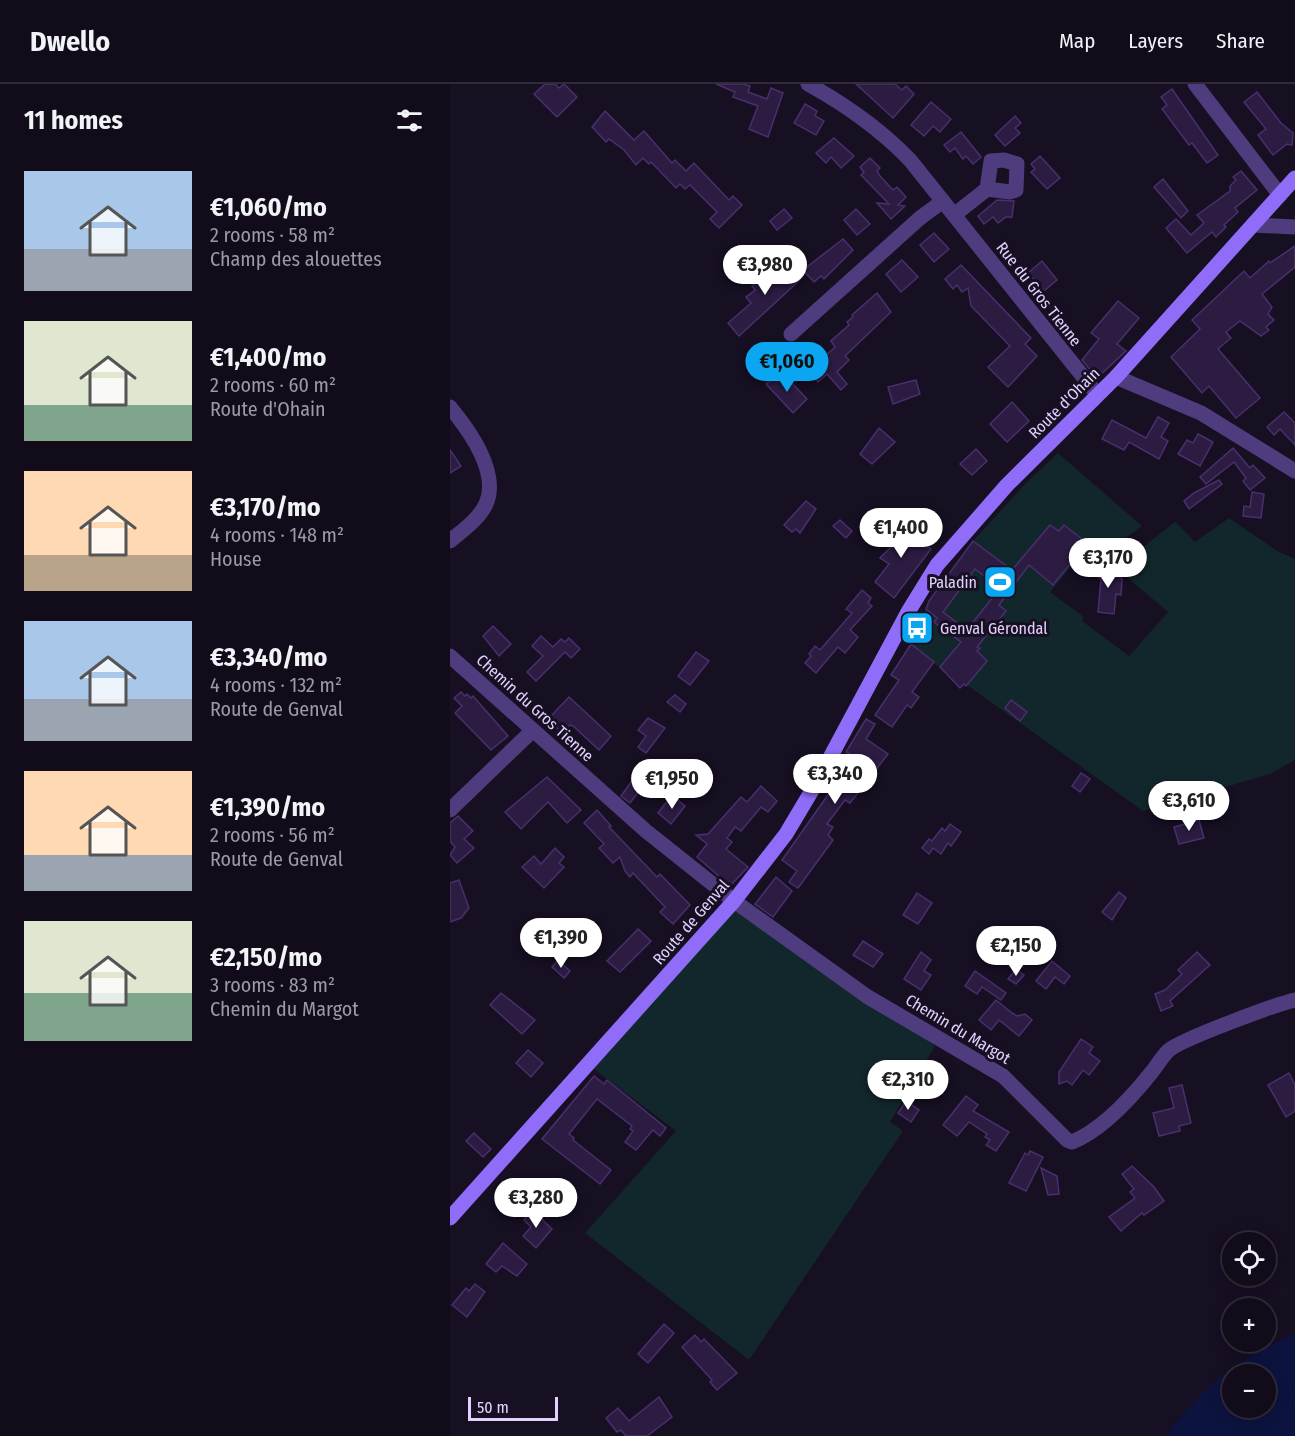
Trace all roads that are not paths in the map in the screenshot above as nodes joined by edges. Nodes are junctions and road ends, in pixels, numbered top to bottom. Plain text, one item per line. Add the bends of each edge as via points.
1 (808, 84) edge
2 (1195, 84) edge
3 (1295, 178) edge
4 (987, 189) dead end
5 (1280, 195) junction
6 (943, 201) junction
7 (954, 215) junction
8 (1253, 225) junction
9 (1295, 227) edge
10 (792, 334) dead end
11 (1116, 377) junction
12 (1097, 394) junction
13 (450, 407) edge
14 (1295, 471) edge
15 (450, 542) edge
16 (908, 612) joint
17 (450, 656) edge
18 (532, 731) junction
19 (450, 810) edge
20 (734, 901) junction
21 (1295, 1000) edge
22 (455, 1204) edge
23 (450, 1218) edge

1 - 6 street, Rue du Gros Tienne via 879,129
2 - 5 street
3 - 5 main road, Route d'Ohain
4 - 7 street
5 - 8 main road, Route d'Ohain
6 - 7 street, Rue du Gros Tienne
6 - 10 street
7 - 12 street, Rue du Gros Tienne
8 - 9 street
8 - 11 main road, Route d'Ohain
11 - 12 main road, Route d'Ohain
11 - 14 street via 1200,413
12 - 16 main road, Route d'Ohain via 963,533 937,565
13 - 15 street via 485,464 489,490 479,515
16 - 20 main road, Route de Genval via 802,810
17 - 18 street, Chemin du Gros Tienne
18 - 19 street
18 - 20 street, Chemin du Gros Tienne via 646,831
20 - 21 street, Chemin du Margot via 868,997 1003,1076 1072,1142 1097,1126 1131,1095 1170,1049
20 - 22 main road, Route de Genval
22 - 23 main road, Route de Genval

